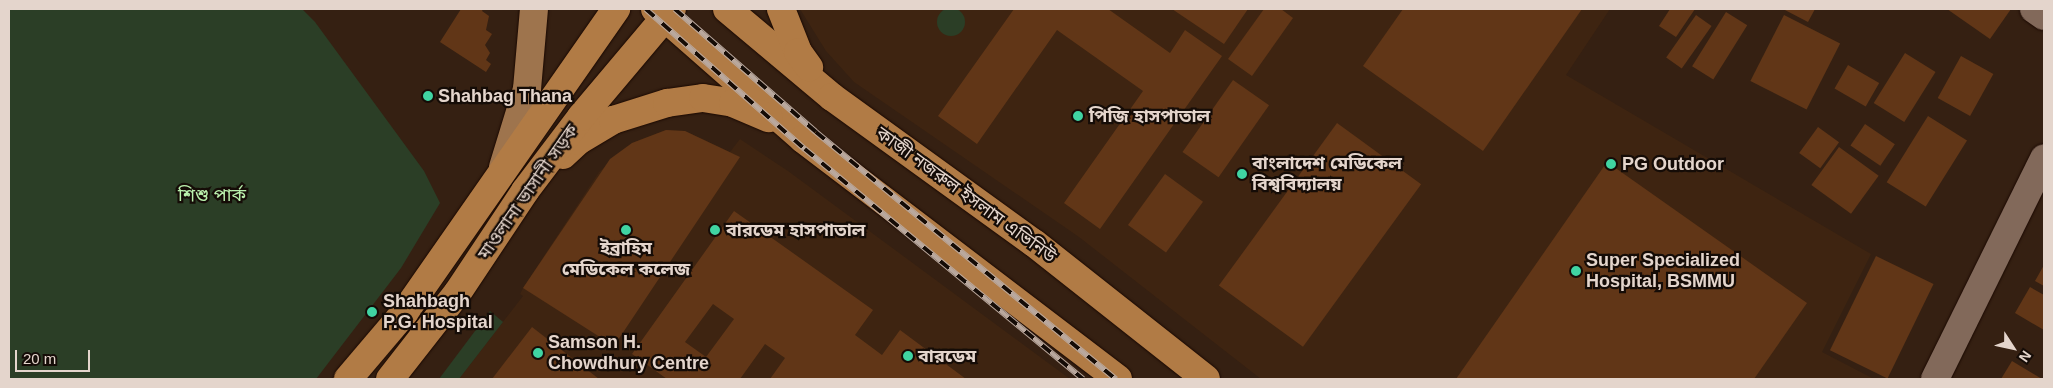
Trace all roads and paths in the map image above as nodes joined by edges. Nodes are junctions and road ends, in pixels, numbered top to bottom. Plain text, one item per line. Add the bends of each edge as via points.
1 (534, 9) edge
2 (616, 9) edge
3 (727, 9) edge
4 (781, 9) edge
5 (2034, 9) edge
6 (664, 12) edge
7 (2044, 16) edge
8 (832, 97) junction
9 (803, 138) junction
10 (2044, 158) edge
11 (501, 170) junction
12 (526, 190) junction
13 (348, 379) edge
14 (390, 379) edge
15 (1118, 379) edge
16 (1206, 379) edge
17 (1935, 379) edge

1 - 11 main road via 527,89
2 - 11 highway, মাওলানা ভাসানী সড়ক
3 - 8 highway, কাজী নজরুল ইসলাম এভিনিউ
4 - 8 highway via 798,52
5 - 7 street
6 - 9 highway
6 - 12 highway, মাওলানা ভাসানী সড়ক
8 - 16 highway, কাজী নজরুল ইসলাম এভিনিউ via 1034,243
9 - 12 highway via 759,112 733,103 703,98 667,103 613,120 578,142
9 - 15 highway
10 - 17 street
11 - 13 highway, মাওলানা ভাসানী সড়ক via 404,313
12 - 14 highway, মাওলানা ভাসানী সড়ক via 484,255

